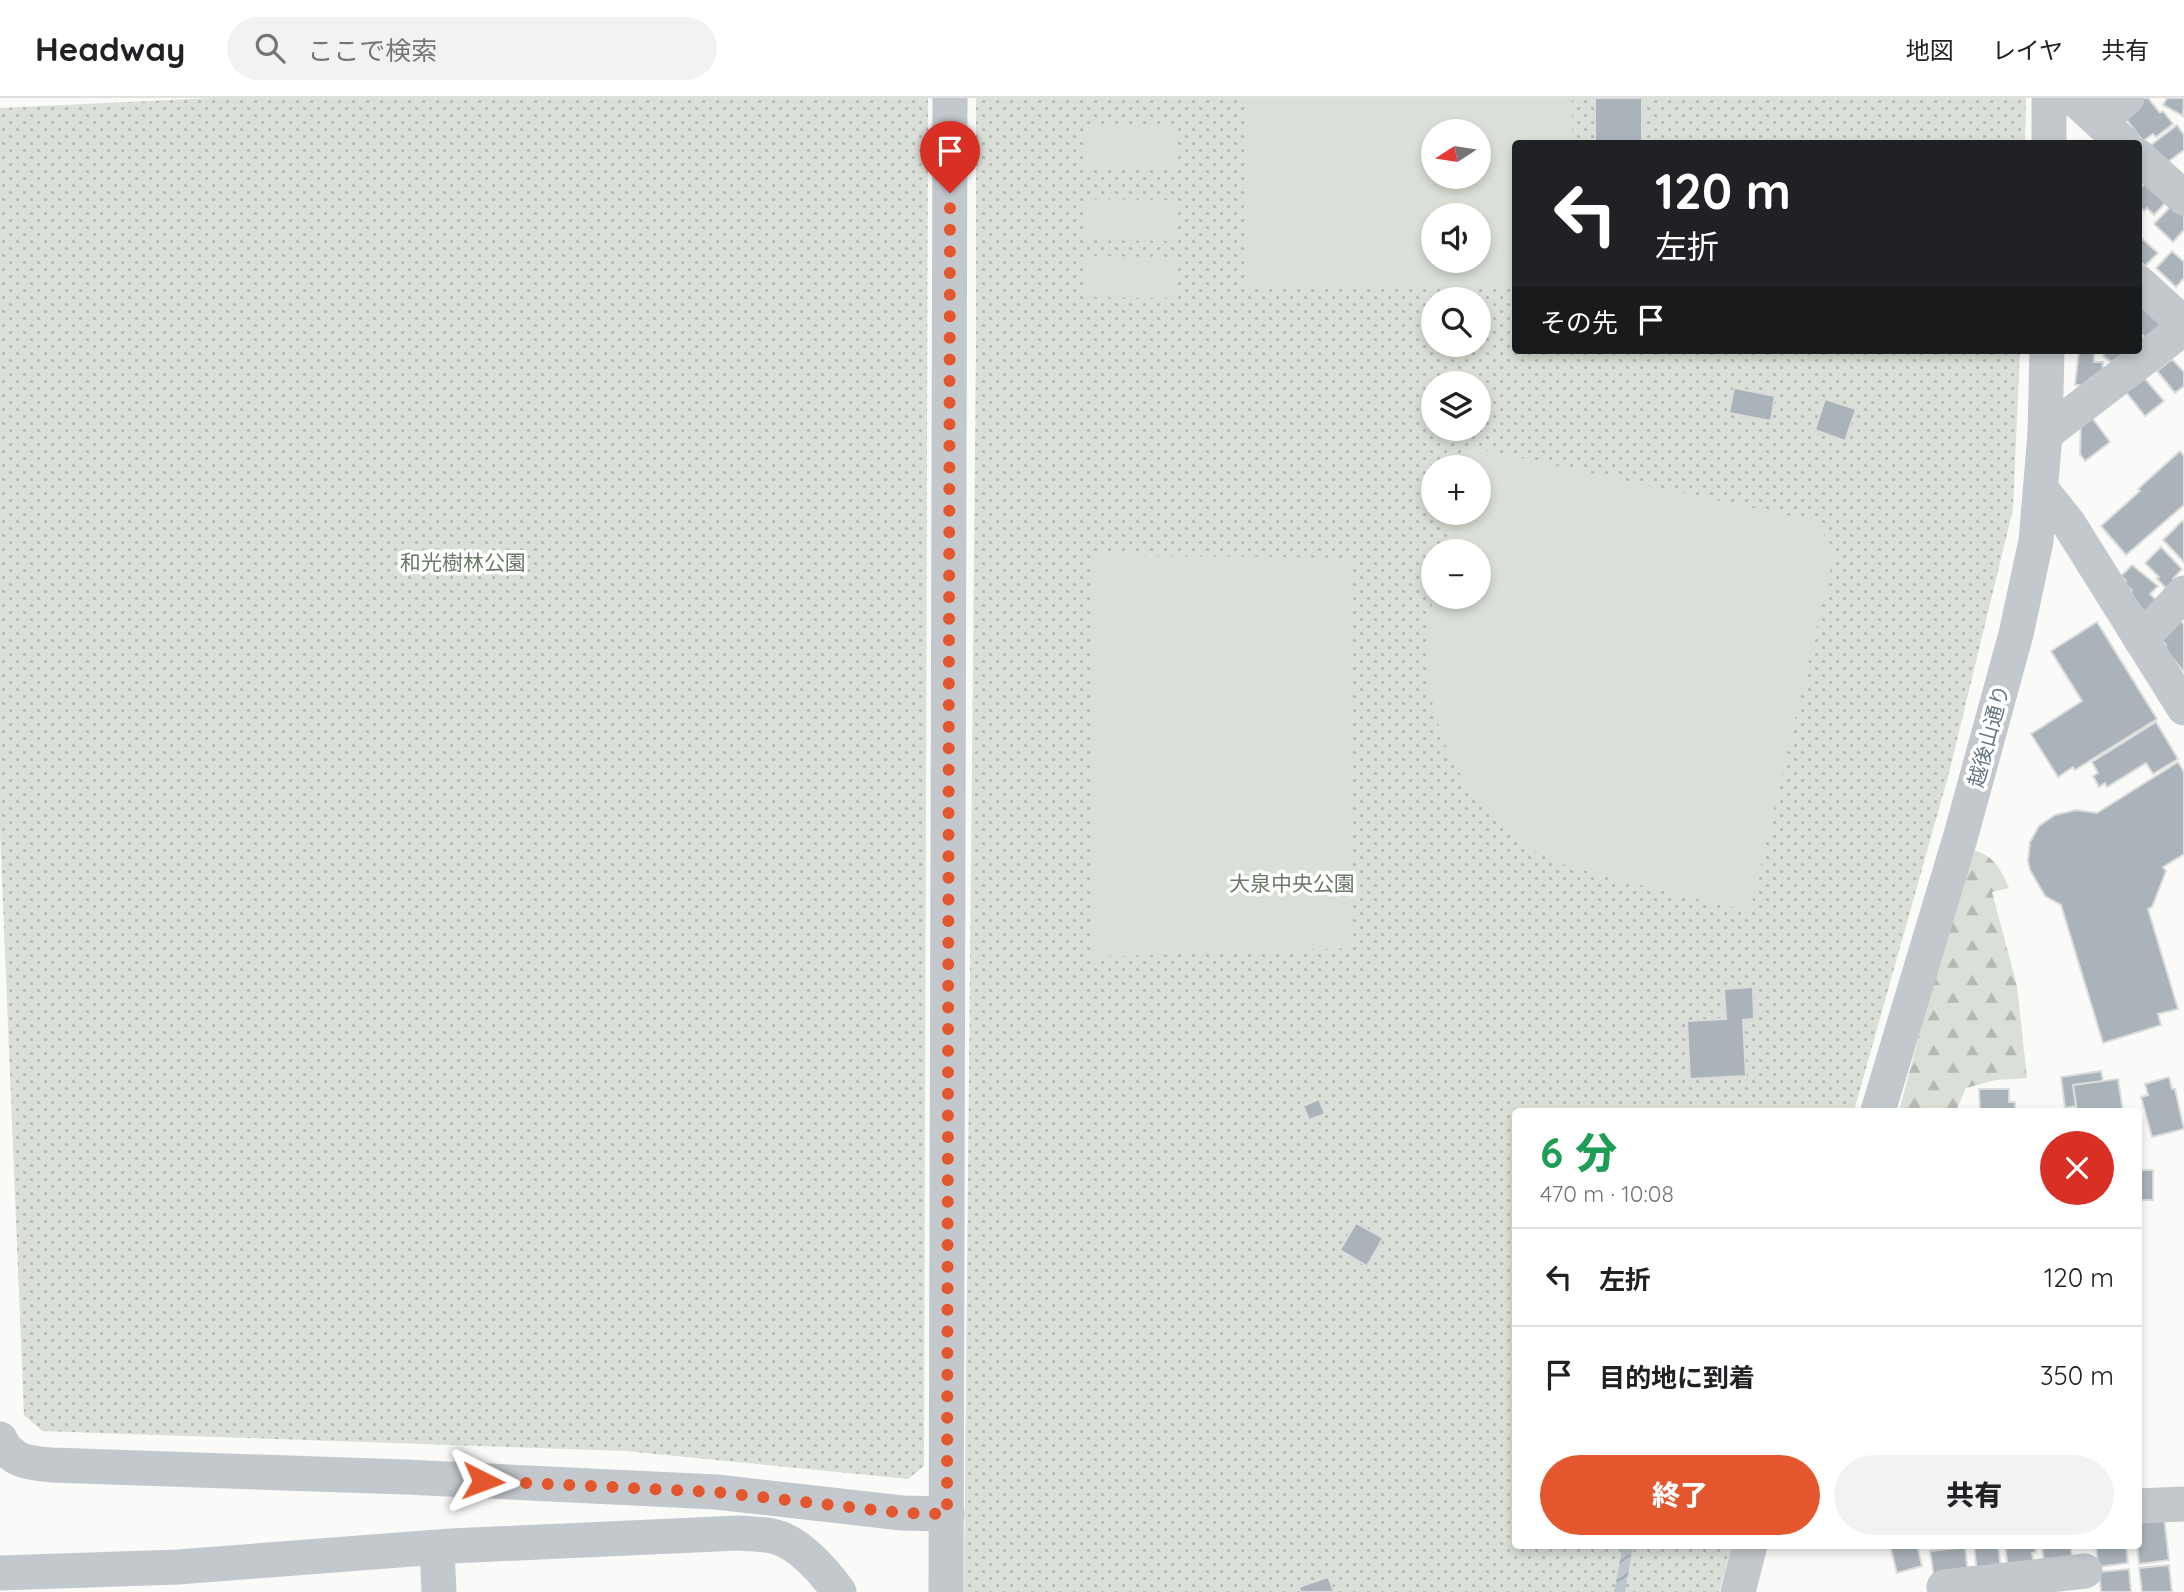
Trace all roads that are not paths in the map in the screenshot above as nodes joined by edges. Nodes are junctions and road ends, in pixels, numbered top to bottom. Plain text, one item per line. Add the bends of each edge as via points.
1 (950, 98) edge
2 (2049, 98) edge
3 (2074, 98) edge
4 (2127, 98) edge
5 (2112, 132) edge
6 (2049, 140) edge
7 (2142, 160) edge
8 (2183, 196) edge
9 (2142, 286) edge
10 (2184, 326) edge
11 (2047, 354) edge
12 (2045, 434) junction
13 (2041, 489) junction
14 (2184, 593) edge
15 (2141, 640) junction
16 (2184, 709) edge
17 (1879, 1108) edge
18 (0, 1439) edge
19 (2184, 1504) edge
20 (2142, 1506) edge
21 (947, 1514) junction
22 (437, 1548) junction
23 (1749, 1549) edge
24 (2085, 1569) edge
25 (0, 1573) edge
26 (1944, 1587) dead end
27 (439, 1592) edge
28 (839, 1592) edge
29 (946, 1592) edge
30 (1738, 1592) edge

1 - 21 street
2 - 6 street
3 - 5 street
4 - 5 street
7 - 8 street
9 - 10 street
10 - 12 street
11 - 12 street, 越後山通り
12 - 13 street, 越後山通り
13 - 15 street
13 - 17 street, 越後山通り via 2036,541 2016,634 1965,824
14 - 15 street
15 - 16 street
18 - 21 street via 5,1450 21,1461 52,1465 716,1492
19 - 20 street
21 - 29 street
22 - 25 street via 178,1567
22 - 27 street
22 - 28 street via 739,1533 775,1537 820,1567
23 - 30 street
24 - 26 street

